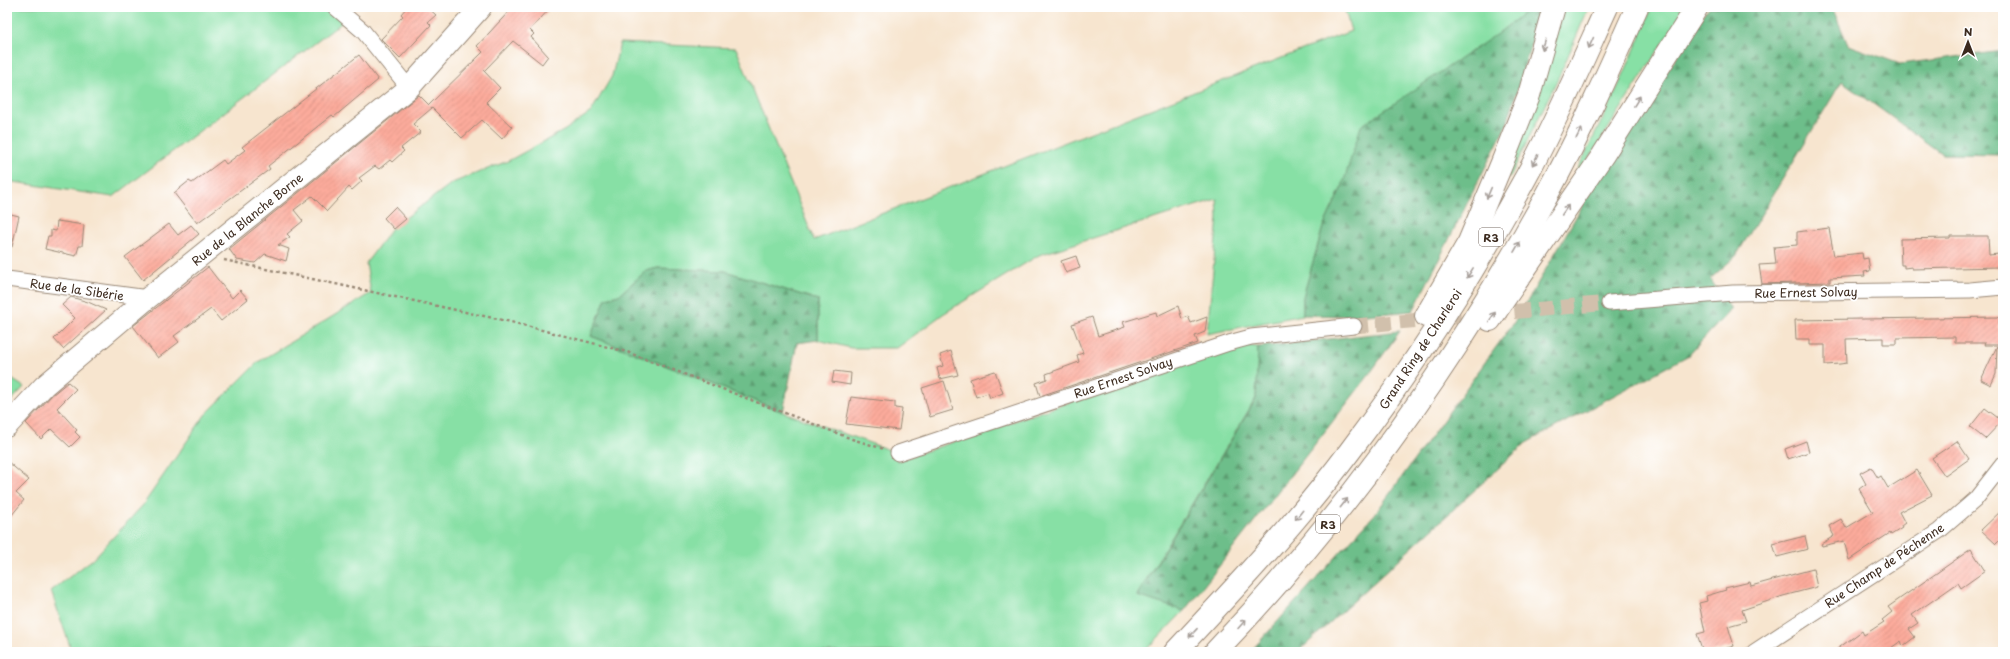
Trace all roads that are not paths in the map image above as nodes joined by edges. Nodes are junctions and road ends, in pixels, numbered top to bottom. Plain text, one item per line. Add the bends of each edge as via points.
1 (335, 7) edge
2 (481, 7) edge
3 (1554, 7) edge
4 (1607, 7) edge
5 (1638, 7) edge
6 (1697, 7) edge
7 (410, 88) junction
8 (7, 279) edge
9 (2003, 287) edge
10 (148, 298) junction
11 (1609, 303) tunnel mouth
12 (1354, 326) tunnel mouth
13 (1430, 387) junction
14 (7, 426) edge
15 (1350, 452) junction
16 (898, 454) road end
17 (2003, 464) edge
18 (1175, 652) edge
19 (1215, 652) edge
20 (1754, 652) edge

1 - 7 street via 363,31
2 - 7 street, Rue de la Blanche Borne
3 -> 15 highway via 1529,94 1469,242 1416,333 1369,403
4 -> 15 highway, Grand Ring de Charleroi / R3 via 1526,176 1472,270 1401,380
13 -> 5 highway, R3 via 1496,285 1549,192 1597,98
13 -> 6 highway via 1457,369 1603,155
7 - 10 street, Rue de la Blanche Borne
8 - 10 street, Rue de la Sibérie
9 - 11 street, Rue Ernest Solvay via 1970,290 1733,293
10 - 14 street, Rue de la Blanche Borne via 44,386
12 - 16 street, Rue Ernest Solvay via 1251,337 1229,343
19 -> 13 highway, R3 via 1312,544 1371,469
15 -> 18 highway, Grand Ring de Charleroi / R3 via 1290,526
17 - 20 street, Rue Champ de Péchenne via 1975,500 1939,531

